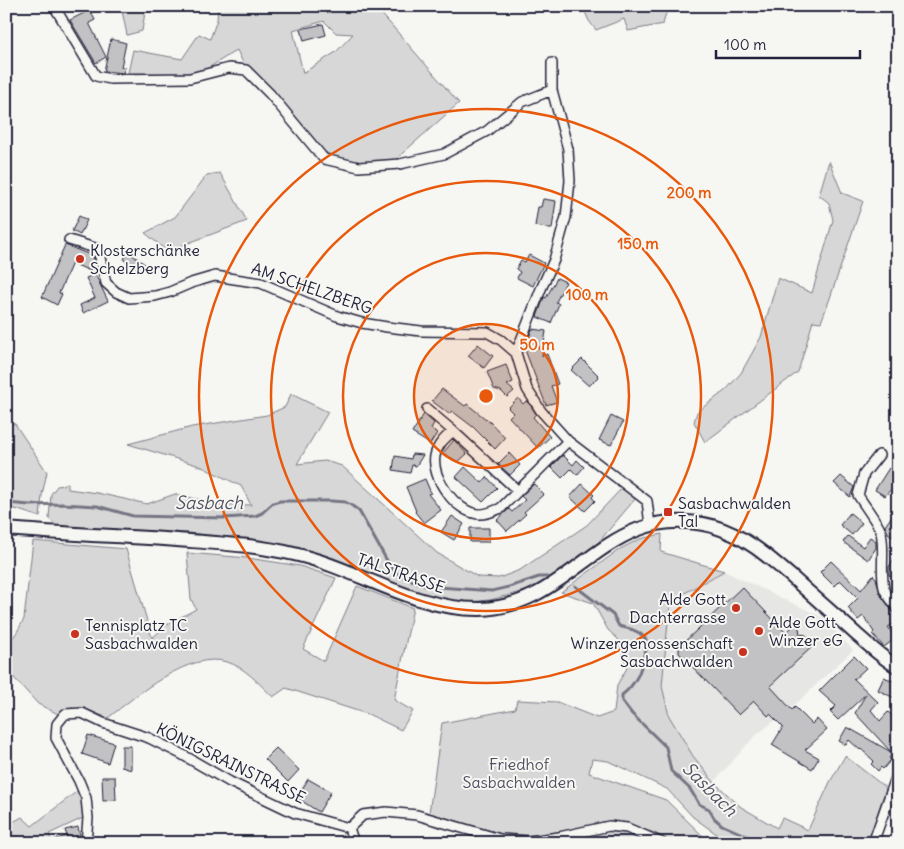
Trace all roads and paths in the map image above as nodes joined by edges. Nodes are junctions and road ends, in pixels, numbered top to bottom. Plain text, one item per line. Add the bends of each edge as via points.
1 (54, 6) edge
2 (552, 63) dead end
3 (552, 90) junction
4 (69, 240) dead end
5 (516, 352) junction
6 (427, 409) dead end
7 (453, 430) junction
8 (568, 441) junction
9 (879, 455) dead end
10 (518, 490) junction
11 (650, 525) junction
12 (6, 529) edge
13 (898, 611) edge
14 (897, 663) edge
15 (898, 772) edge
16 (349, 828) junction
17 (86, 843) edge
18 (354, 843) edge
19 (662, 843) edge
20 (873, 843) edge

1 - 3 street via 96,76 110,79 190,78 229,68 246,70 324,159 359,167 400,164 444,154 487,131 522,102
2 - 3 street
3 - 5 street via 568,149 570,181 566,217 554,260
4 - 5 street, AM SCHELZBERG via 98,249 106,282 129,298 155,296 215,276 261,284 362,323 421,330 487,332
5 - 8 street via 527,389 541,411
6 - 7 street
7 - 10 street
7 - 10 street via 441,442 435,455 435,467 438,481 460,505 478,514 490,513 501,508
8 - 10 street
8 - 11 street via 647,501
9 - 13 street via 864,474 858,495 880,530 884,590
11 - 12 main road, TALSTRASSE via 617,538 536,594 517,603 483,609 434,604 294,554 233,544
11 - 14 main road, TALSTRASSE via 670,522 699,524 748,542 864,642
15 - 20 street
16 - 17 street, KÖNIGSRAINSTRASSE via 295,813 149,738 82,713 65,714 57,724 56,738 86,798
16 - 18 street
16 - 19 street via 363,815 386,812 417,814 500,839 558,838 609,826 628,828

